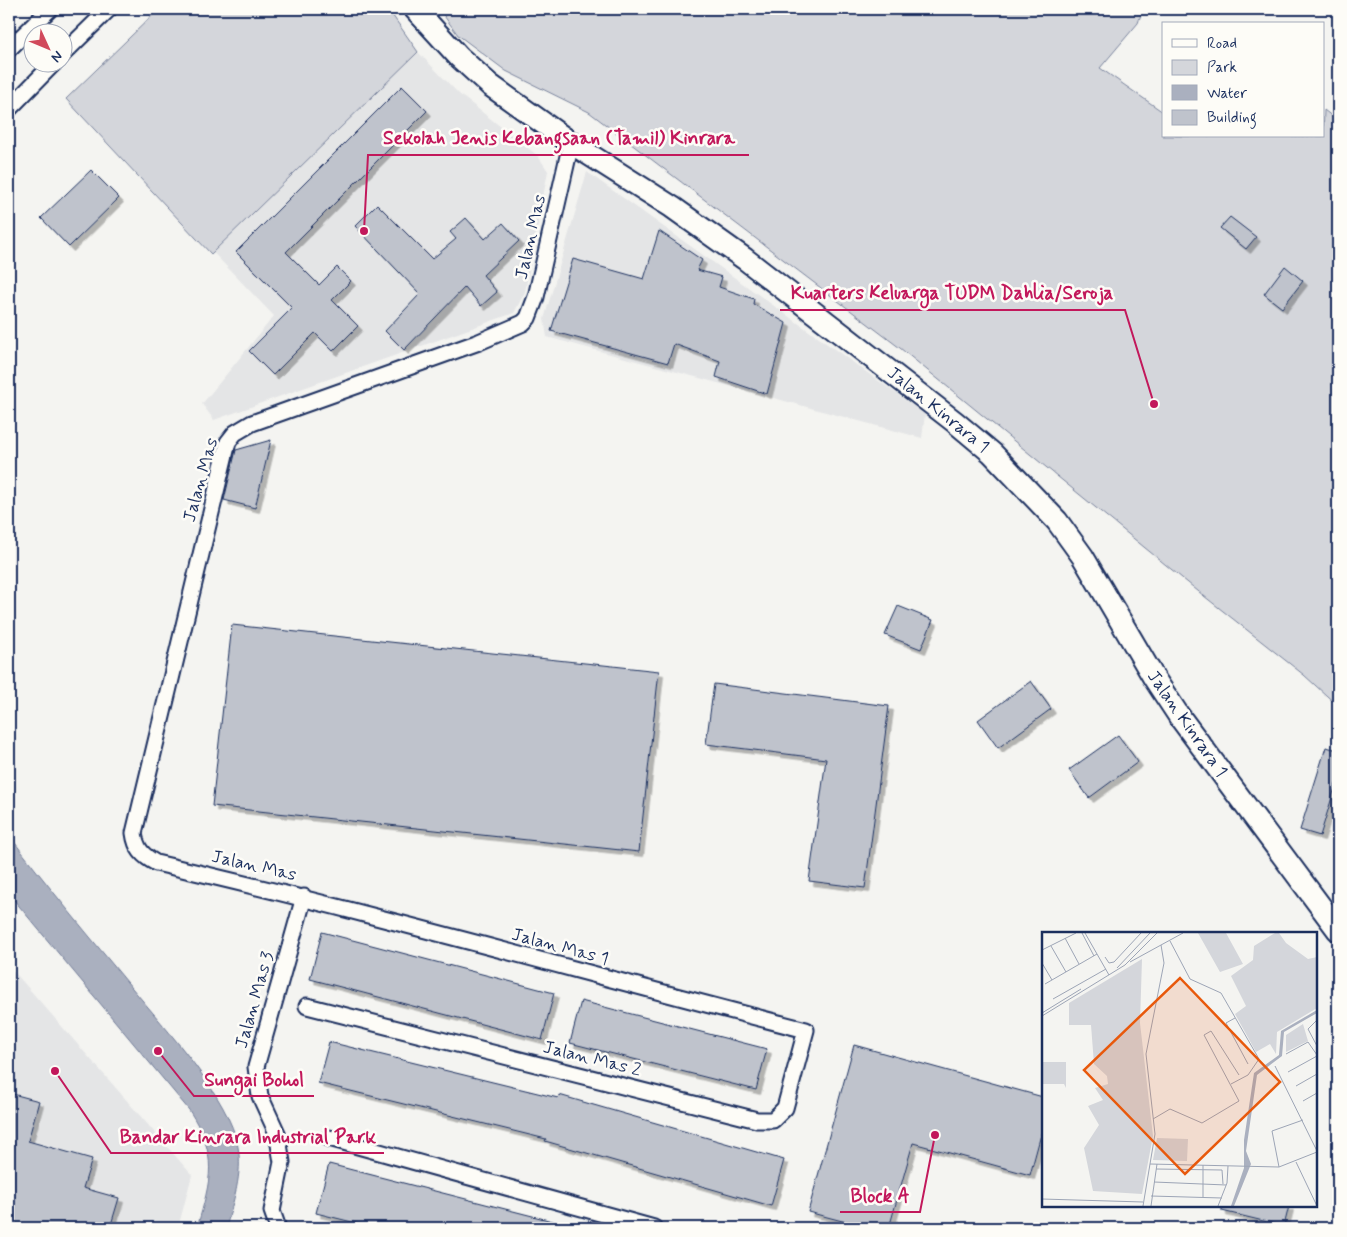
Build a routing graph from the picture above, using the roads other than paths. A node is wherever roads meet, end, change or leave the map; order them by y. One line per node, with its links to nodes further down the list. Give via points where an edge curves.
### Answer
1 (50, 9): 5 (street)
2 (109, 9): 4 (street)
3 (415, 9): 8 (street, Jalan Kinrara 1, via 458,57 490,85)
4 (72, 45)
5 (9, 50)
6 (45, 72): 7 (street)
7 (9, 109)
8 (571, 143): 9 (street, Jalan Mas, via 536,297 524,323 252,423 235,433 228,442 134,833 135,842 139,850 156,863); 10 (street, Jalan Kinrara 1, via 672,207 778,284 992,453 1058,521 1179,716)
9 (304, 897): 12 (street, Jalan Mas 1); 14 (street, Jalan Mas 3, via 256,1066 260,1096 277,1133 282,1162 272,1211)
10 (1338, 930)
11 (307, 1006): 12 (street, Jalan Mas 2, via 766,1121 773,1120 785,1108)
12 (806, 1030)
13 (330, 1138): 15 (street)
14 (278, 1228)
15 (654, 1228)

